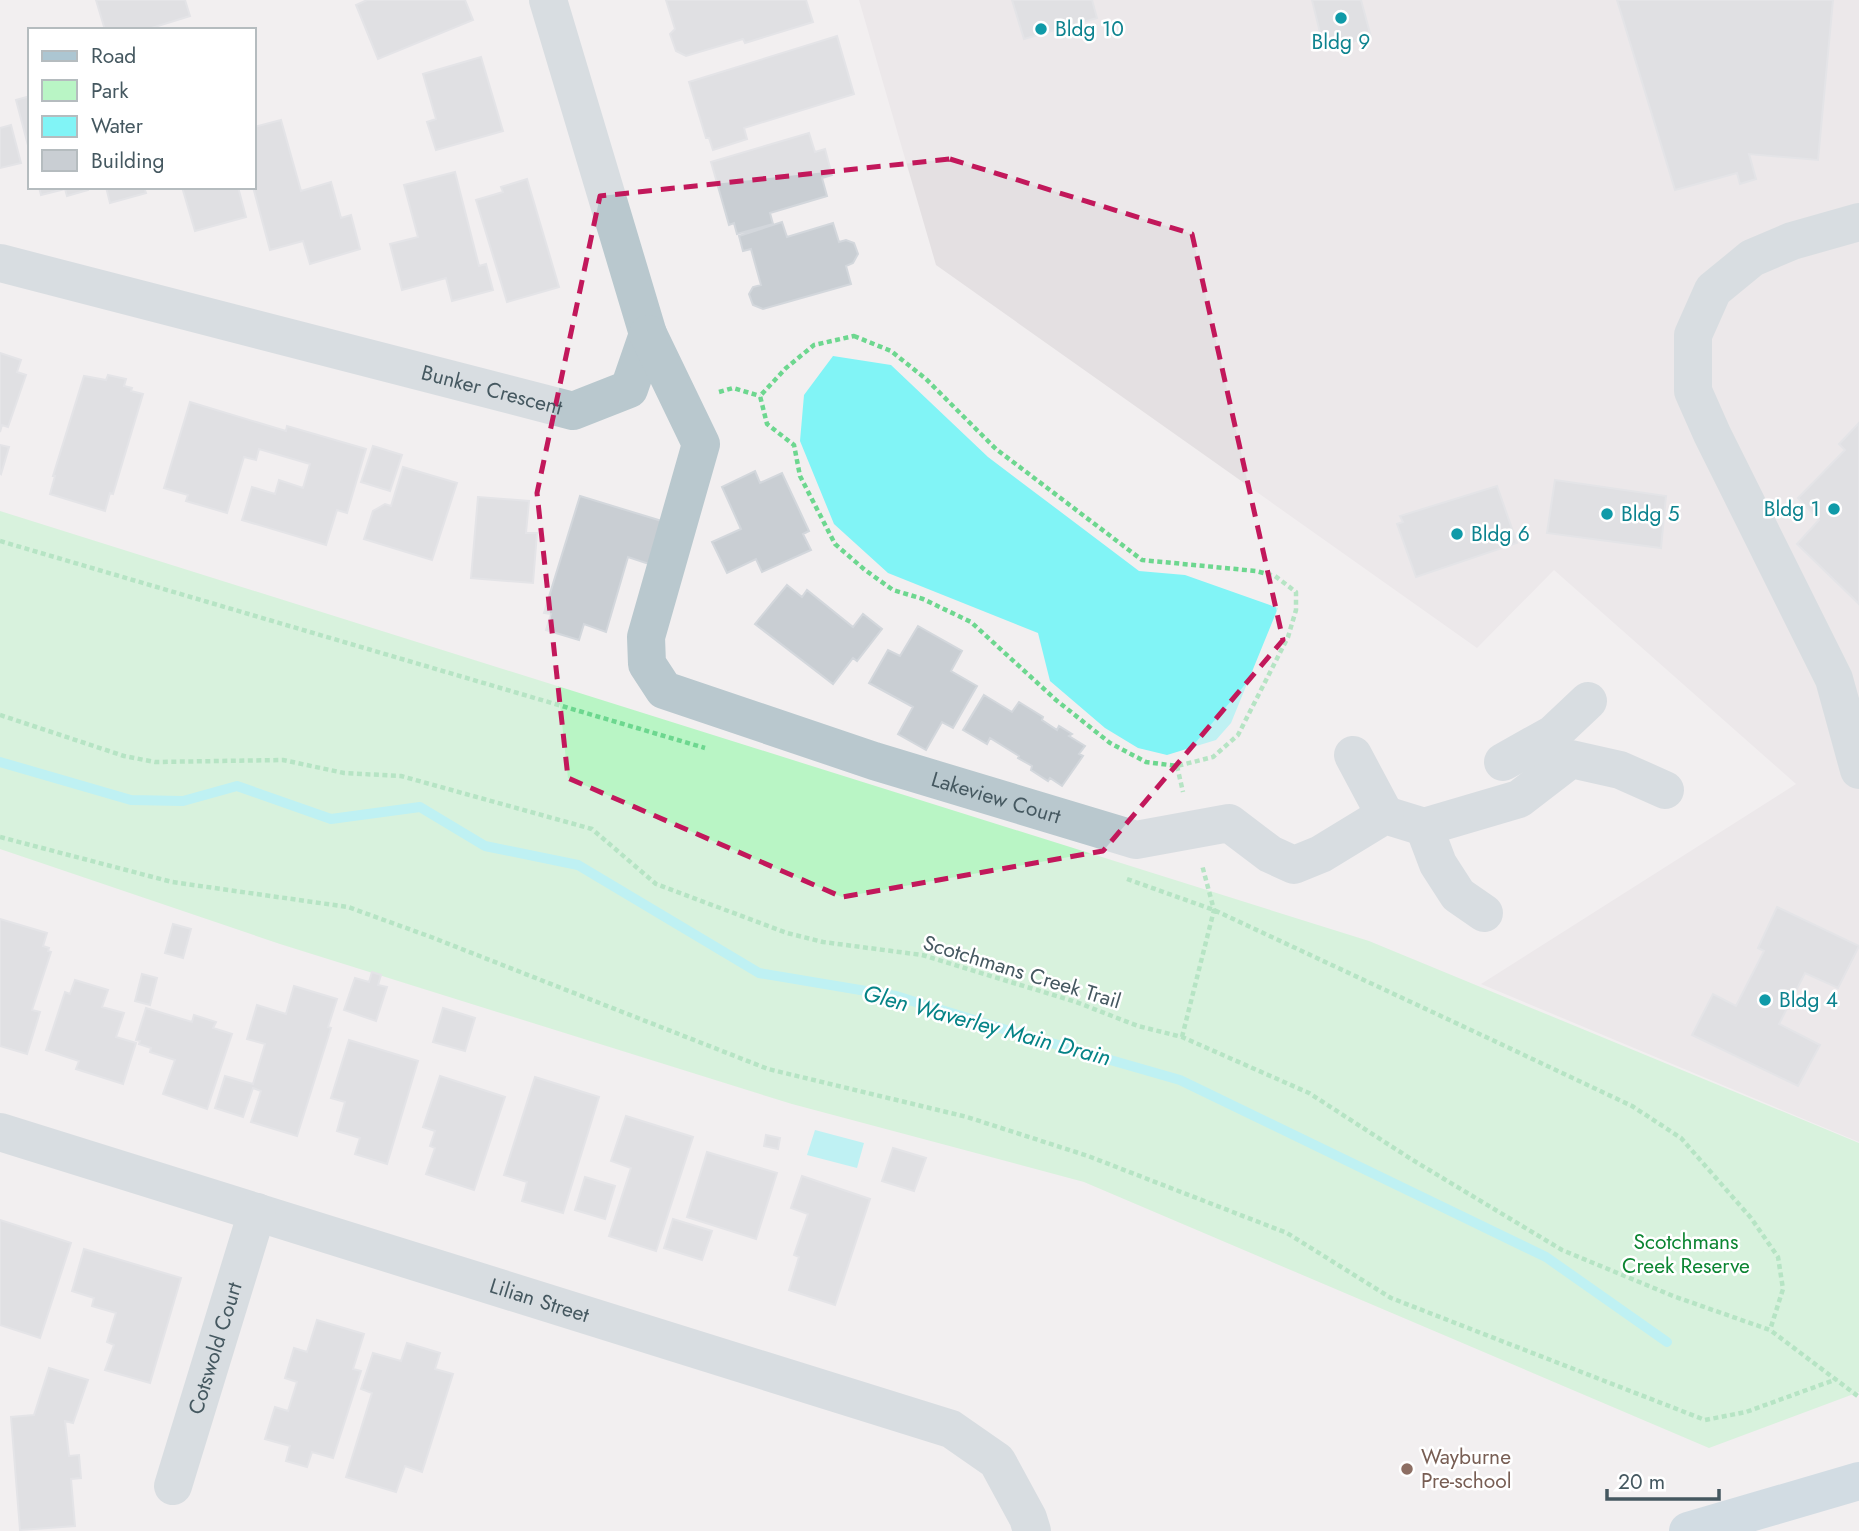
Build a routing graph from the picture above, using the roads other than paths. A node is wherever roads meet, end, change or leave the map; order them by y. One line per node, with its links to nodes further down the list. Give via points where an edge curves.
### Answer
1 (548, 0): 4 (street)
2 (1859, 222): 9 (street, via 1752,258 1713,290 1693,335 1693,391 1834,679)
3 (0, 263): 4 (street, Bunker Crescent, via 573,411 629,389)
4 (648, 334): 11 (street, Lakeview Court, via 701,444 646,637 647,664 663,690 874,761 1136,840 1229,823 1270,855 1294,865)
5 (1588, 701): 6 (street)
6 (1562, 746): 8 (street); 10 (street); 12 (street, via 1520,799)
7 (1353, 755): 11 (street)
8 (1503, 762)
9 (1859, 770)
10 (1665, 790)
11 (1385, 815): 12 (street)
12 (1424, 827): 13 (street, via 1438,864 1458,895)
13 (1484, 913)
14 (0, 1132): 15 (street, Lilian Street)
15 (257, 1212): 17 (street, Cotswold Court); 18 (street, Lilian Street, via 951,1429 997,1461)
16 (1859, 1481): 19 (main road)
17 (173, 1486)
18 (1032, 1531)
19 (1688, 1531)

